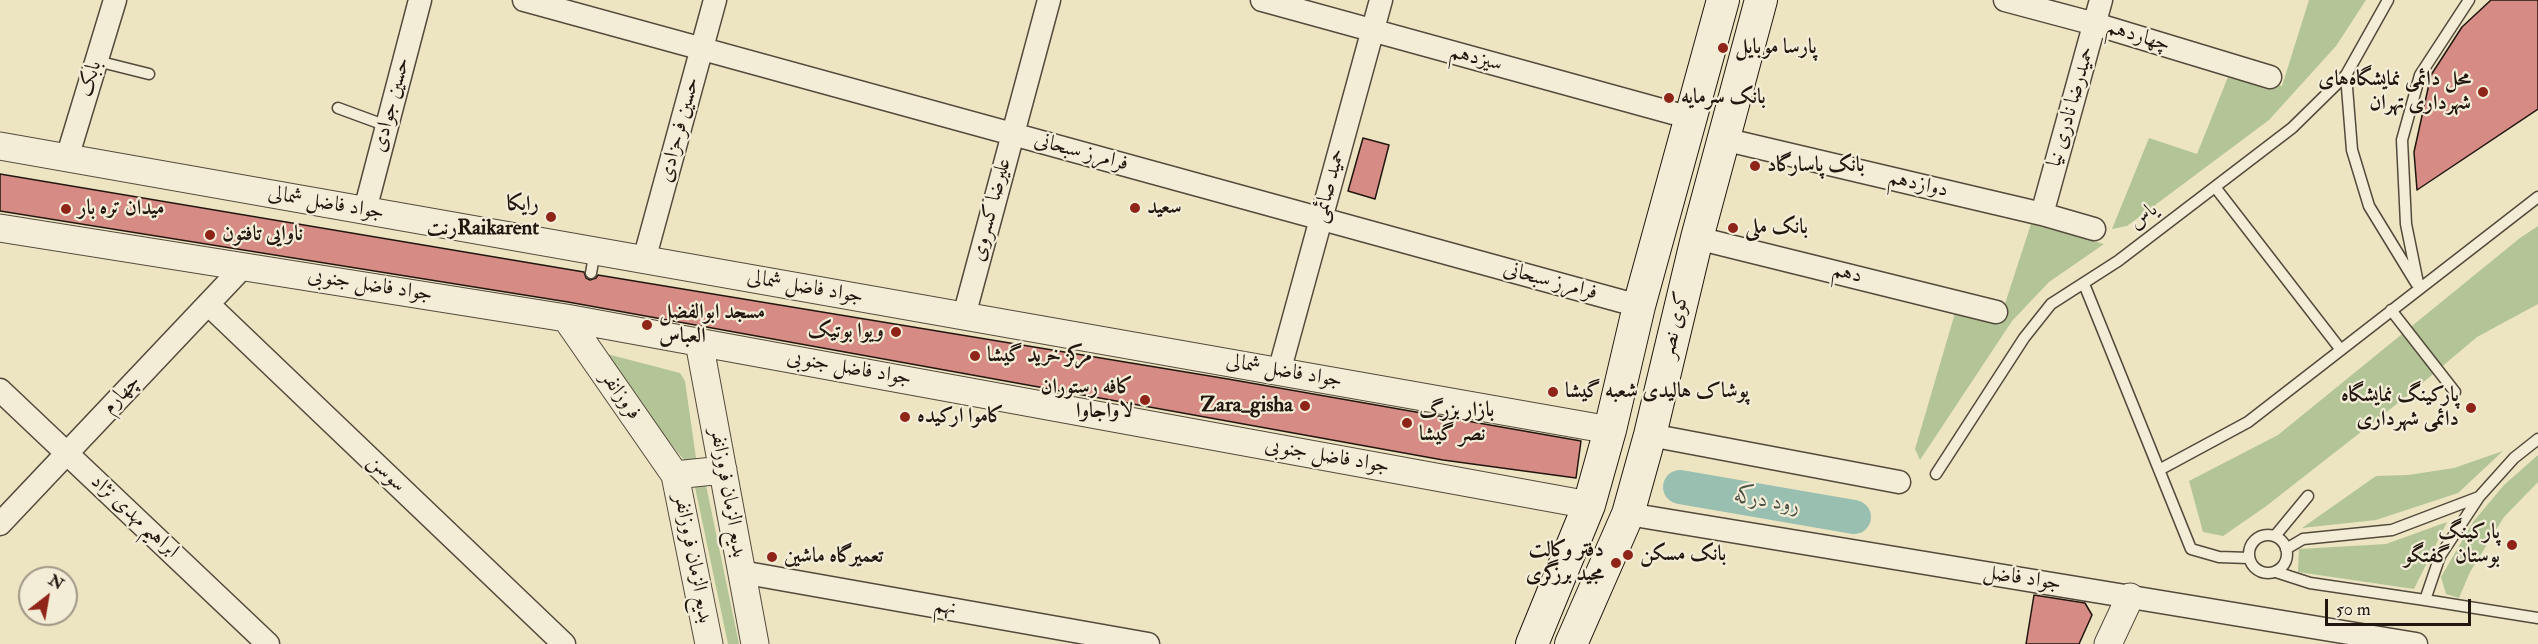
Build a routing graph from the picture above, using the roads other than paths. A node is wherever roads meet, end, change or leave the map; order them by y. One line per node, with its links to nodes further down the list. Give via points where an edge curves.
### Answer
1 (116, 0): 17 (street, بابک)
2 (420, 0): 23 (street, حسین جوادی)
3 (524, 0): 16 (street, فرامرز سبحانی)
4 (715, 0): 16 (street, حسین فرحزادی)
5 (1049, 0): 24 (street, علیرضا کسروی)
6 (1262, 0): 15 (street, سیزدهم)
7 (1380, 0): 15 (street, حمید صائمی)
8 (1723, 0): 22 (main road, کوی نصر)
9 (1761, 0): 25 (main road, کوی نصر)
10 (2005, 0): 14 (street, چهاردهم)
11 (2102, 0): 14 (street, حمیدرضا نادری نیا)
12 (2388, 0): 19 (lane, یاس)
13 (2469, 0): 39 (lane, via 2420,75 2402,140 2406,224)
14 (2095, 24): 20 (street, چهاردهم); 31 (street, حمیدرضا نادری نیا)
15 (1372, 30): 22 (street, سیزدهم); 32 (street, حمید صائمی)
16 (702, 49): 24 (street, فرامرز سبحانی); 36 (street, حسین فرحزادی)
17 (97, 61): 18 (lane); 27 (street, بابک)
18 (149, 74)
19 (2346, 75): 28 (lane, یاس, via 2292,128); 39 (lane, via 2352,150 2369,206)
20 (2270, 77)
21 (338, 108): 23 (lane)
22 (1691, 118): 41 (main road, کوی نصر)
23 (387, 126): 30 (street, حسین جوادی)
24 (1013, 134): 32 (street, فرامرز سبحانی); 45 (street, علیرضا کسروی)
25 (1724, 139): 31 (street, دوازدهم); 35 (main road, کوی نصر)
26 (0, 146): 27 (street, جواد فاضل شمالی)
27 (67, 158): 30 (street, جواد فاضل شمالی)
28 (2215, 187): 38 (lane, یاس); 47 (lane)
29 (2538, 197): 39 (lane)
30 (365, 210): 36 (street, جواد فاضل شمالی, via 593,262)
31 (2042, 214): 34 (street, دوازدهم)
32 (1321, 219): 41 (street, فرامرز سبحانی); 48 (street, حمید صائمی)
33 (0, 228): 37 (street, جواد فاضل جنوبی)
34 (2094, 229)
35 (1697, 238): 43 (street, دهم); 52 (main road, کوی نصر)
36 (644, 260): 45 (street, جواد فاضل شمالی)
37 (244, 266): 40 (street, چهارم); 44 (street, جواد فاضل جنوبی)
38 (2084, 284): 56 (lane); 57 (lane, یاس, via 2051,304 2024,338)
39 (2419, 288): 42 (lane)
40 (208, 304): 54 (street, چهارم); 74 (street, سوسن)
41 (1639, 306): 51 (main road, کوی نصر)
42 (2391, 310): 47 (lane); 50 (lane)
43 (1996, 312)
44 (575, 313): 46 (street, جواد فاضل جنوبی); 58 (street, فروزانفر)
45 (964, 316): 48 (street, جواد فاضل شمالی)
46 (699, 342): 55 (street, بدیع‌ الزمان فروزانفر); 62 (street, جواد فاضل جنوبی)
47 (2341, 350): 56 (lane, via 2248,422)
48 (1279, 372): 51 (street, جواد فاضل شمالی)
49 (0, 390): 54 (street, ابراهیم مهدی نژاد)
50 (2455, 392)
51 (1610, 430): 62 (main road, کوی نصر)
52 (1650, 435): 59 (street); 63 (main road, کوی نصر)
53 (2538, 439): 61 (lane, via 2514,458)
54 (67, 453): 64 (street, چهارم); 73 (street, ابراهیم مهدی نژاد)
55 (723, 470): 58 (street); 68 (street, بدیع‌ الزمان فروزانفر)
56 (2159, 470): 67 (lane, via 2191,549 2218,557)
57 (1935, 474)
58 (675, 475): 75 (street, بدیع الزمان فروزانفر)
59 (1899, 482)
60 (2308, 496): 65 (lane)
61 (2479, 497): 66 (lane, via 2392,530 2303,540); 71 (lane, via 2440,556)
62 (1588, 505): 78 (main road, کوی نصر)
63 (1628, 514): 70 (street, جواد فاضل); 79 (main road, کوی نصر)
64 (0, 524)
65 (2275, 536): 66 (lane); 67 (lane, via 2256,539)
66 (2286, 549): 69 (lane, via 2285,562)
67 (2249, 558): 69 (lane, via 2259,572)
68 (741, 572): 76 (street, بدیع‌ الزمان فروزانفر); 77 (street, نهم)
69 (2276, 572): 71 (lane, via 2310,583)
70 (2130, 597): 80 (street); 81 (street, جواد فاضل)
71 (2425, 600): 72 (lane)
72 (2538, 618)
73 (268, 644)
74 (564, 644)
75 (709, 644)
76 (755, 644)
77 (1148, 644)
78 (1532, 644)
79 (1571, 644)
80 (2108, 644)
81 (2416, 644)

